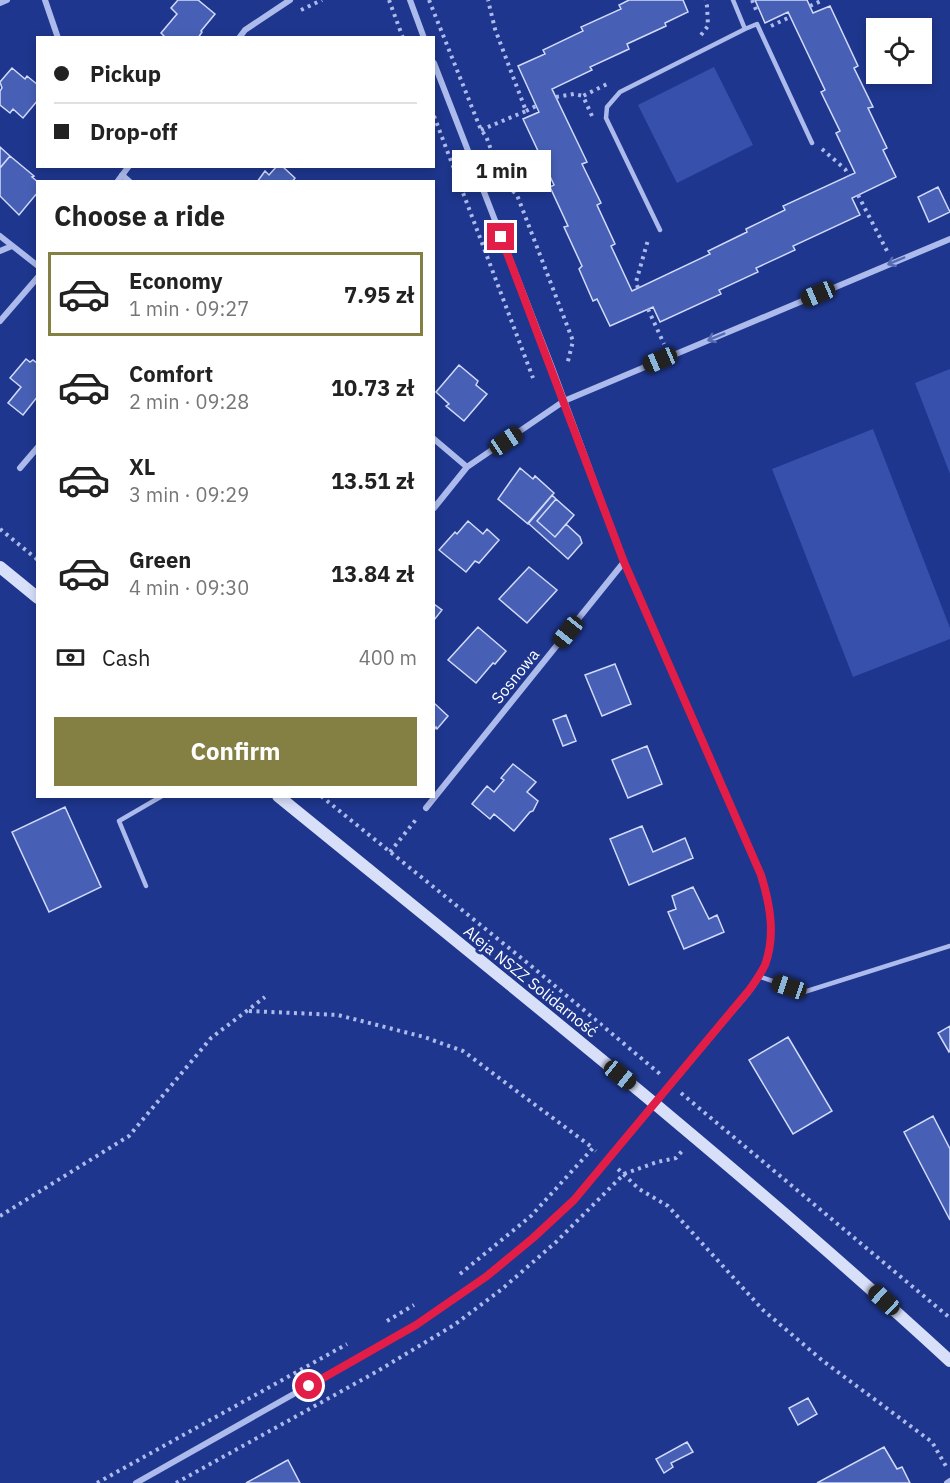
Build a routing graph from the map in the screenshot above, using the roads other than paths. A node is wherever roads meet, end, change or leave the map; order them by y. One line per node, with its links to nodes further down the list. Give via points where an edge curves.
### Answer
1 (7, 0): 6 (street)
2 (45, 0): 8 (street)
3 (290, 0): 9 (street)
4 (410, 0): 10 (street)
5 (733, 0): 7 (lane)
6 (0, 3)
7 (745, 29): 12 (lane, via 757,24); 17 (lane, via 620,92 607,107 606,118)
8 (57, 36)
9 (240, 36)
10 (423, 36)
11 (435, 66): 25 (street)
12 (812, 144)
13 (127, 168): 14 (street)
14 (122, 175): 15 (street); 16 (street)
15 (118, 180)
16 (128, 180)
17 (660, 230)
18 (0, 236): 20 (street)
19 (950, 239): 25 (street, one-way to 25)
20 (12, 246): 21 (street); 22 (street)
21 (0, 251)
22 (36, 264)
23 (36, 279): 24 (street)
24 (0, 321)
25 (564, 401): 28 (street); 31 (street)
26 (435, 440): 28 (street)
27 (36, 449): 29 (street)
28 (467, 467): 30 (street)
29 (20, 468)
30 (435, 507)
31 (624, 562): 34 (street, Sosnowa); 41 (street, via 761,875 771,920 768,951)
32 (0, 567): 33 (street)
33 (36, 596)
34 (435, 797)
35 (158, 798): 39 (lane, via 119,820)
36 (280, 798): 42 (street, Aleja NSZZ Solidarność)
37 (434, 798): 38 (street, Sosnowa)
38 (426, 808)
39 (146, 886)
40 (950, 946): 41 (lane, via 804,992)
41 (758, 976): 42 (street)
42 (654, 1104): 43 (street, Aleja NSZZ Solidarność, via 851,1270); 44 (street, via 574,1200 487,1276 416,1325)
43 (950, 1361)
44 (135, 1483)

